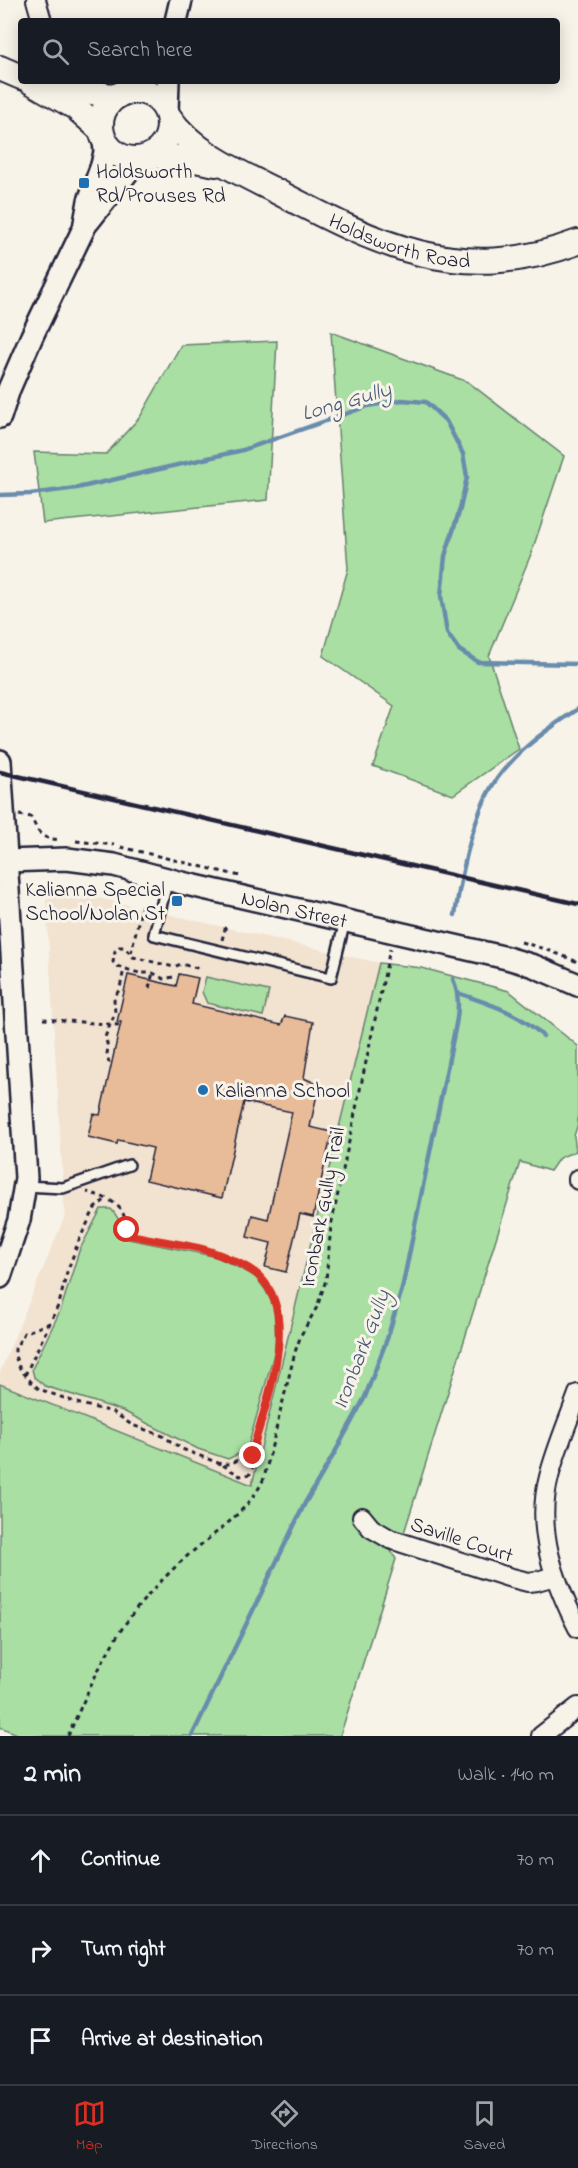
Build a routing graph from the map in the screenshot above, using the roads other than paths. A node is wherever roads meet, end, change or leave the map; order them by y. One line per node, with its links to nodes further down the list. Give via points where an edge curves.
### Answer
1 (36, 0): 3 (street)
2 (181, 0): 4 (street)
3 (41, 18)
4 (177, 18)
5 (0, 66): 6 (main road)
6 (18, 73)
7 (41, 84): 12 (main road, via 75,107)
8 (56, 84): 10 (main road, via 82,90)
9 (168, 84): 11 (street)
10 (132, 89): 11 (main road, via 155,96); 12 (main road, via 109,103 104,111)
11 (168, 115): 13 (main road, via 170,129 166,140 159,150); 14 (main road, Holdsworth Road, via 187,139)
12 (103, 135): 13 (main road, via 118,155); 15 (street, via 102,165)
13 (144, 158): 14 (main road, Holdsworth Road, via 184,158); 15 (street)
14 (230, 168): 16 (main road, Holdsworth Road, via 357,232 428,256 500,260)
15 (84, 228): 17 (street, via 32,336)
16 (578, 242)
17 (0, 417)
18 (0, 761): 19 (street)
19 (2, 827): 20 (street)
20 (6, 861): 21 (street, Nolan Street, via 83,860); 25 (street)
21 (168, 879): 22 (street, Nolan Street); 22 (lane, via 154,935 331,978)
22 (345, 920): 23 (street, Nolan Street, via 507,958)
23 (578, 985)
24 (129, 1165): 25 (lane, via 68,1187)
25 (25, 1186): 26 (street, via 14,1238)
26 (0, 1277)
27 (578, 1394): 29 (street, via 546,1490 545,1530)
28 (362, 1517): 29 (street, Saville Court, via 371,1528 390,1539 508,1577 528,1582)
29 (555, 1576): 30 (street)
30 (578, 1628)
31 (578, 1707): 32 (street)
32 (540, 1736)

